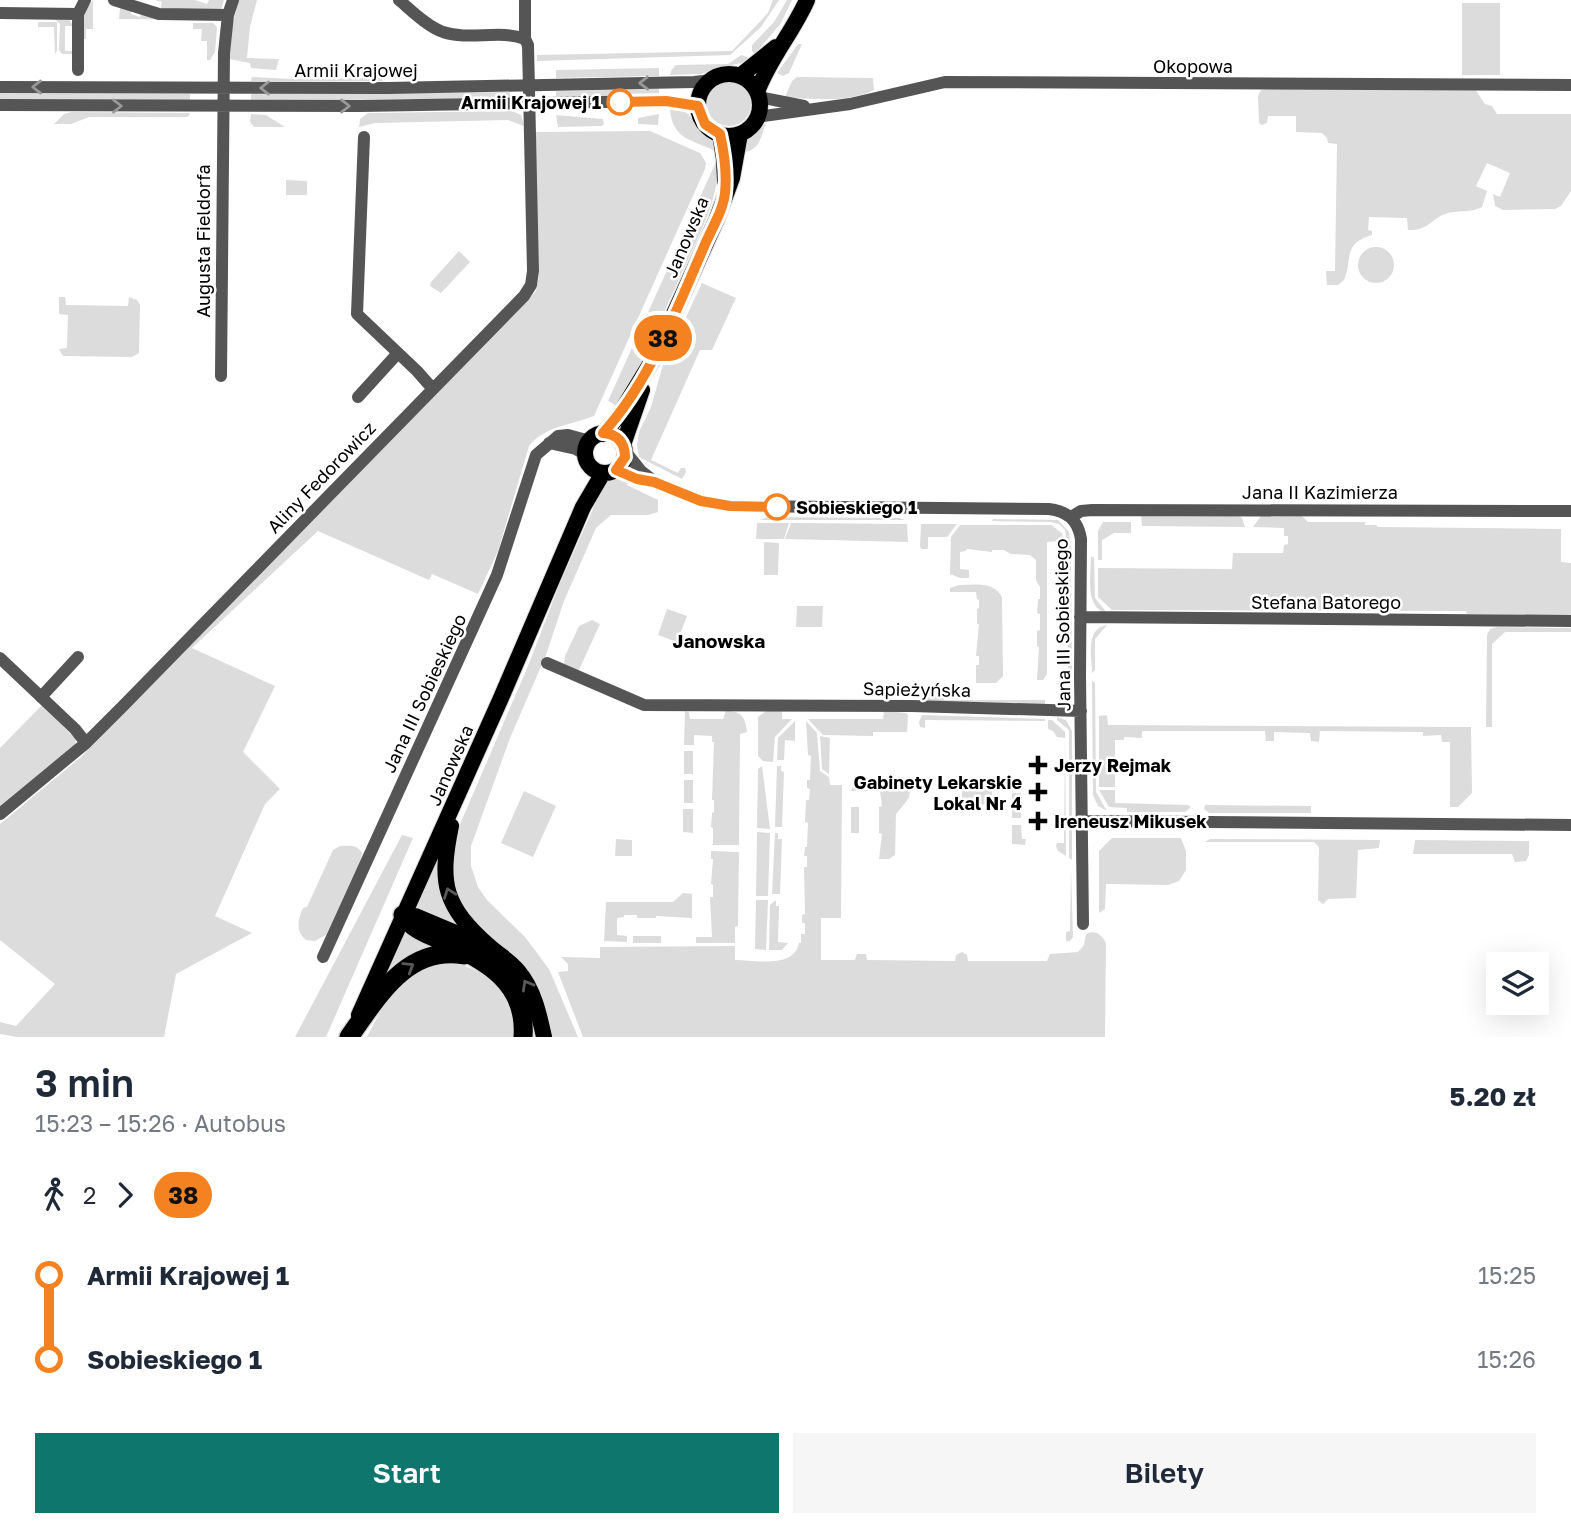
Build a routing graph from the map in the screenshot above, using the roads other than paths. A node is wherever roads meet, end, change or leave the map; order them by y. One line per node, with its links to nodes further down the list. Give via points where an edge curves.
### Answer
1 (85, 0): 8 (street)
2 (114, 0): 9 (street, via 159,14)
3 (233, 0): 9 (street)
4 (399, 0): 10 (street, via 447,33)
5 (525, 0): 10 (street)
6 (807, 0): 11 (main road)
7 (1, 9): 8 (street)
8 (78, 14): 12 (street)
9 (228, 15): 18 (street)
10 (525, 39): 15 (street, Aliny Fedorowicz)
11 (783, 41): 13 (main road); 19 (main road, via 761,79)
12 (78, 70)
13 (740, 76): 14 (main road); 19 (main road)
14 (712, 79): 15 (street, Armii Krajowej, one-way to 15); 22 (main road)
15 (529, 85): 18 (street, Armii Krajowej, one-way to 18); 20 (street, Aliny Fedorowicz)
16 (1571, 85): 24 (street, Okopowa, via 945,82)
17 (0, 87): 18 (street, Armii Krajowej, one-way to 17)
18 (224, 89): 23 (street, Augusta Fieldorfa)
19 (758, 95): 24 (street, Okopowa); 25 (main road)
20 (529, 104): 22 (street, Armii Krajowej, via 666,101); 23 (street, Armii Krajowej, one-way to 20); 33 (street, Aliny Fedorowicz, via 531,285)
21 (0, 105): 23 (street, Armii Krajowej, one-way to 23)
22 (698, 106): 26 (main road, via 705,124)
23 (224, 107): 32 (street, Augusta Fieldorfa)
24 (818, 108): 25 (street, Okopowa)
25 (757, 117): 27 (main road)
26 (720, 134): 27 (main road); 29 (main road, Janowska)
27 (740, 134): 29 (main road, Janowska)
28 (364, 137): 30 (street, via 358,314)
29 (725, 194): 31 (main road, Janowska)
30 (398, 354): 33 (street); 34 (street)
31 (648, 371): 35 (main road, Janowska); 36 (main road, Janowska)
32 (221, 376)
33 (432, 388): 47 (street, Aliny Fedorowicz)
34 (359, 397)
35 (624, 448): 36 (main road, Janowska, via 623,462); 36 (main road, via 615,436); 37 (street, Jana III Sobieskiego)
36 (599, 457): 37 (street, Jana III Sobieskiego, via 637,479); 48 (main road, Janowska, via 583,507); 55 (street, Jana III Sobieskiego, via 565,435 536,454 497,575)
37 (654, 482): 39 (street, Jana III Sobieskiego, via 701,501 730,506 1049,509)
38 (1571, 510): 39 (street, Jana II Kazimierza, via 1112,509 1081,511)
39 (1071, 517): 40 (street, Jana III Sobieskiego, via 1081,539)
40 (1080, 617): 41 (street, Stefana Batorego); 46 (street, Jana III Sobieskiego)
41 (1571, 621)
42 (78, 657): 45 (street)
43 (0, 658): 45 (street)
44 (547, 663): 46 (street, Sapieżyńska, via 639,704)
45 (41, 696): 47 (street)
46 (1081, 711): 50 (street, Jana III Sobieskiego)
47 (86, 743): 49 (street, Aliny Fedorowicz)
48 (457, 796): 52 (main road, Janowska); 54 (main road, one-way to 48, via 457,911 446,889 445,852)
49 (0, 814)
50 (1083, 821): 51 (street); 53 (street, Jana III Sobieskiego)
51 (1571, 825)
52 (403, 915): 54 (main road); 56 (highway, via 410,926); 57 (main road, Janowska)
53 (1083, 924)
54 (490, 947): 59 (main road, one-way to 54, via 528,987 511,963)
55 (323, 957)
56 (472, 957): 57 (highway, one-way to 56, via 386,985 405,968 435,955); 58 (highway, via 490,965 513,989 521,1008)
57 (349, 1037)
58 (523, 1037)
59 (544, 1037)

